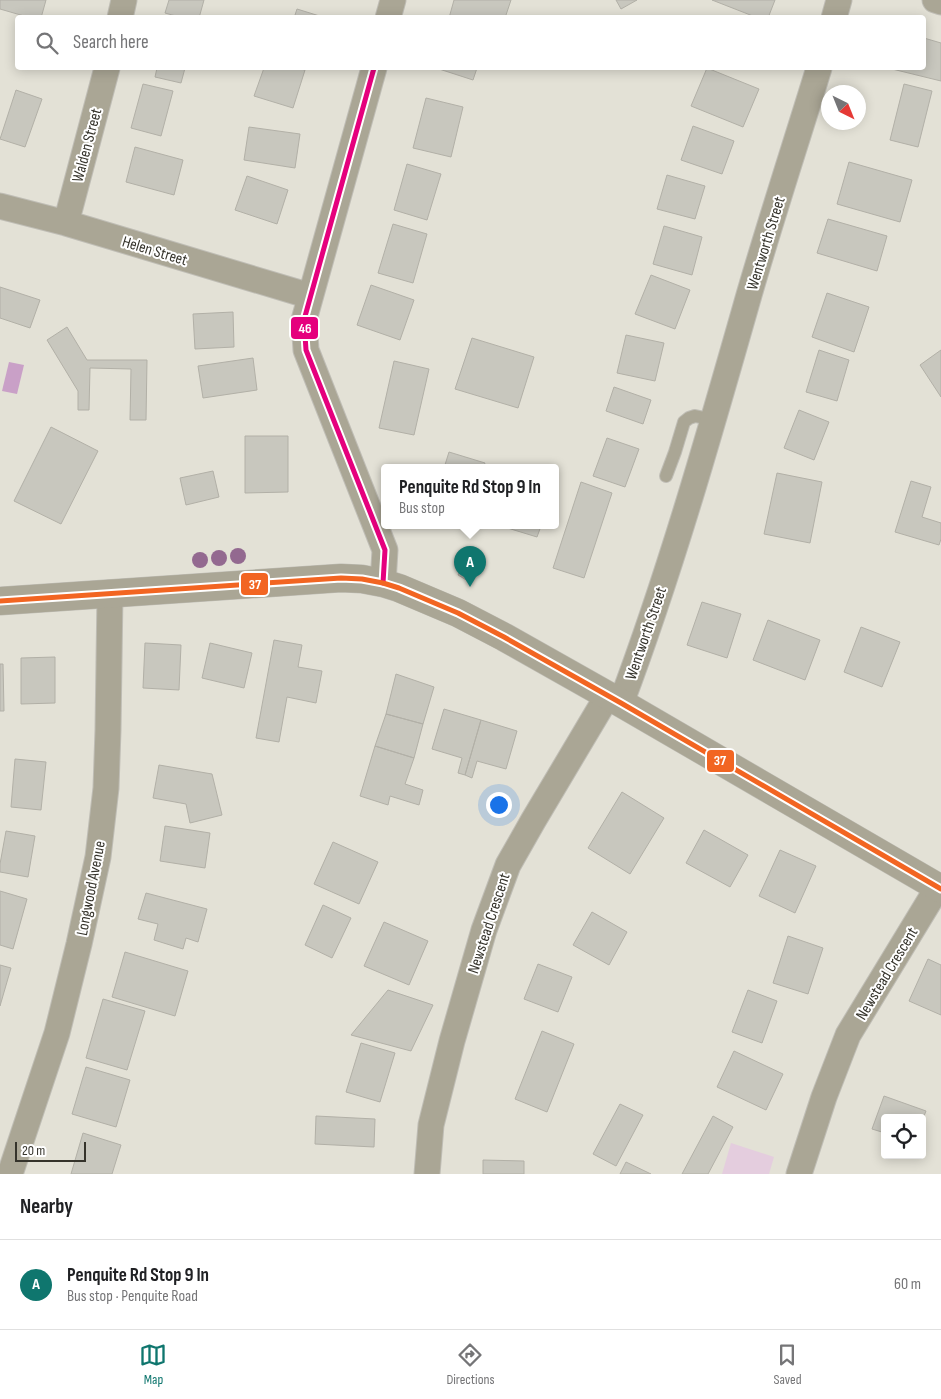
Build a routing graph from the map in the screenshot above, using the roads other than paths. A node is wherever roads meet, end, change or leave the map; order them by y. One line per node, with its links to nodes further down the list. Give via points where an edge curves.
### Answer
1 (124, 0): 6 (street)
2 (393, 0): 7 (street)
3 (839, 0): 8 (street)
4 (936, 0): 5 (street)
5 (941, 2)
6 (121, 15)
7 (389, 15)
8 (835, 15)
9 (105, 70): 13 (street, Walden Street)
10 (373, 70): 14 (street)
11 (818, 70): 15 (street, Wentworth Street)
12 (0, 206): 13 (street, Helen Street)
13 (66, 223): 14 (street, Helen Street)
14 (310, 296): 17 (street, via 304,320 306,350 385,550)
15 (714, 420): 16 (lane, via 695,416 684,422); 20 (street, Wentworth Street, via 643,644)
16 (666, 476)
17 (383, 583): 18 (street, via 341,578); 20 (street, via 466,617)
18 (110, 593): 19 (street); 22 (street, Longwood Avenue, via 106,788 98,857 57,1033)
19 (0, 601)
20 (615, 699): 21 (street); 23 (street, Newstead Crescent, via 533,820 508,865 484,930 452,1041 431,1124)
21 (939, 888): 24 (street, Newstead Crescent, via 848,1035)
22 (10, 1174)
23 (427, 1174)
24 (799, 1174)

